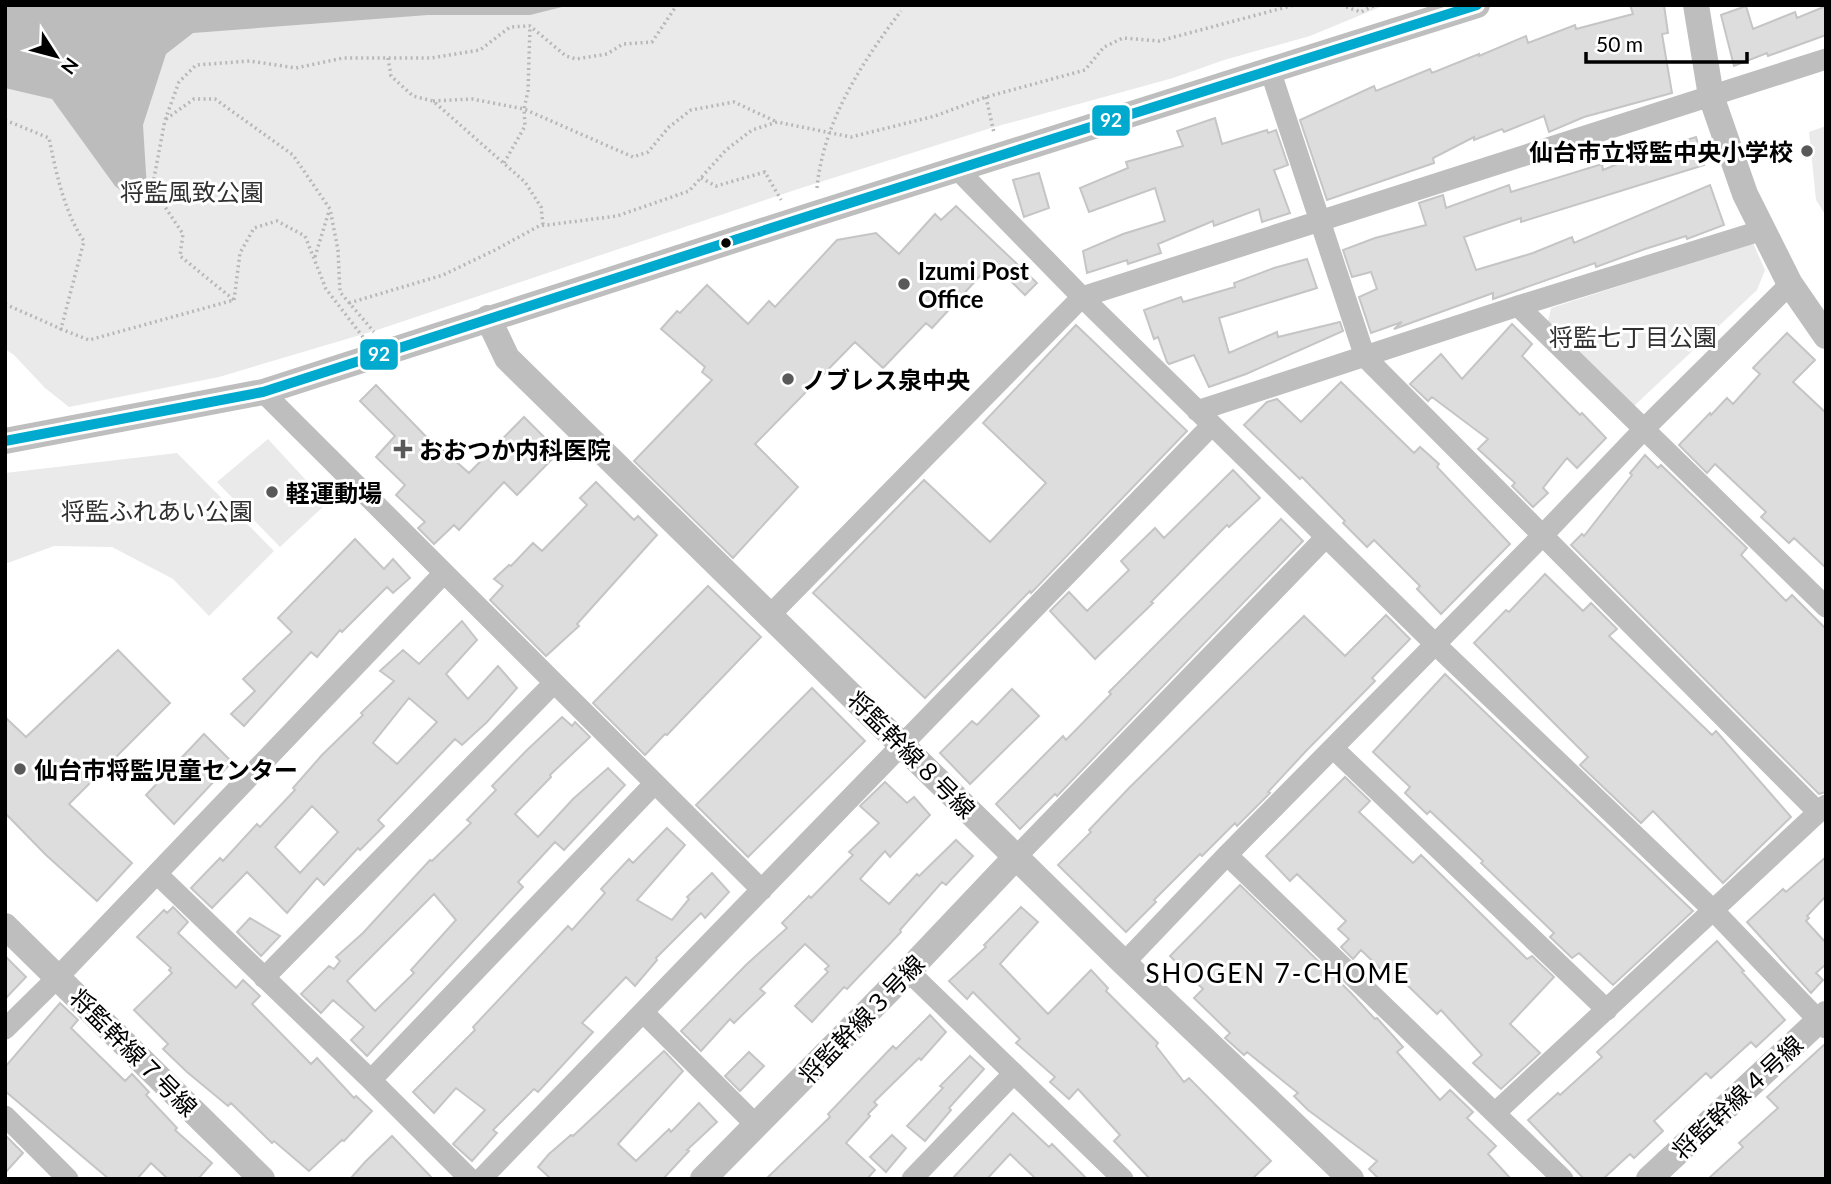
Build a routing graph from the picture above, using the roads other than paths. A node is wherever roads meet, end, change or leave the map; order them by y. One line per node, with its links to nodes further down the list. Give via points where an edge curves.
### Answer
1 (1477, 5): 4 (street)
2 (1696, 5): 5 (street)
3 (1826, 59): 5 (street)
4 (1270, 70): 6 (street); 7 (street)
5 (1711, 96): 7 (street); 8 (street, via 1745,194)
6 (957, 169): 10 (street); 12 (street)
7 (1320, 221): 10 (street); 14 (street)
8 (1763, 230): 9 (street); 11 (street)
9 (1790, 284): 13 (street); 17 (street)
10 (1082, 297): 16 (street); 23 (street)
11 (1518, 306): 14 (street); 17 (street)
12 (488, 318): 15 (street); 23 (street, 将監幹線８号線, via 507,358)
13 (1826, 336)
14 (1365, 357): 16 (street); 19 (street)
15 (263, 392): 18 (street); 21 (street)
16 (1205, 418): 20 (street); 26 (street)
17 (1645, 428): 19 (street); 22 (street)
18 (5, 441)
19 (1542, 536): 24 (street); 29 (street)
20 (1326, 537): 24 (street); 31 (street)
21 (444, 573): 25 (street); 32 (street)
22 (1826, 607)
23 (770, 615): 26 (street, 将監幹線８号線)
24 (1435, 644): 27 (street); 34 (street)
25 (554, 683): 28 (street); 39 (street)
26 (903, 744): 31 (street, 将監幹線８号線); 33 (street)
27 (1333, 748): 30 (street); 40 (street)
28 (655, 783): 33 (street); 45 (street)
29 (1822, 808): 34 (street)
30 (1227, 855): 36 (street); 46 (street)
31 (1016, 856): 36 (street, 将監幹線８号線); 37 (street, 将監幹線３号線)
32 (157, 874): 38 (street); 39 (street)
33 (762, 890): 41 (street)
34 (1712, 909): 40 (street); 42 (street)
35 (5, 926): 38 (street, 将監幹線７号線)
36 (1125, 963): 56 (street, 将監幹線８号線)
37 (908, 971): 44 (street); 48 (street, 将監幹線３号線)
38 (58, 977): 43 (street); 51 (street, 将監幹線７号線)
39 (264, 978): 45 (street)
40 (1607, 1010): 46 (street)
41 (643, 1012): 48 (street); 53 (street)
42 (1823, 1021): 58 (street, 将監幹線４号線)
43 (5, 1029)
44 (1014, 1073): 49 (street); 55 (street)
45 (370, 1080): 52 (street)
46 (1496, 1112): 57 (street)
47 (5, 1116): 50 (street)
48 (756, 1125): 54 (street, 将監幹線３号線)
49 (915, 1178)
50 (68, 1179)
51 (262, 1179)
52 (470, 1179)
53 (481, 1179)
54 (703, 1179)
55 (1123, 1179)
56 (1351, 1179)
57 (1563, 1179)
58 (1649, 1179)

